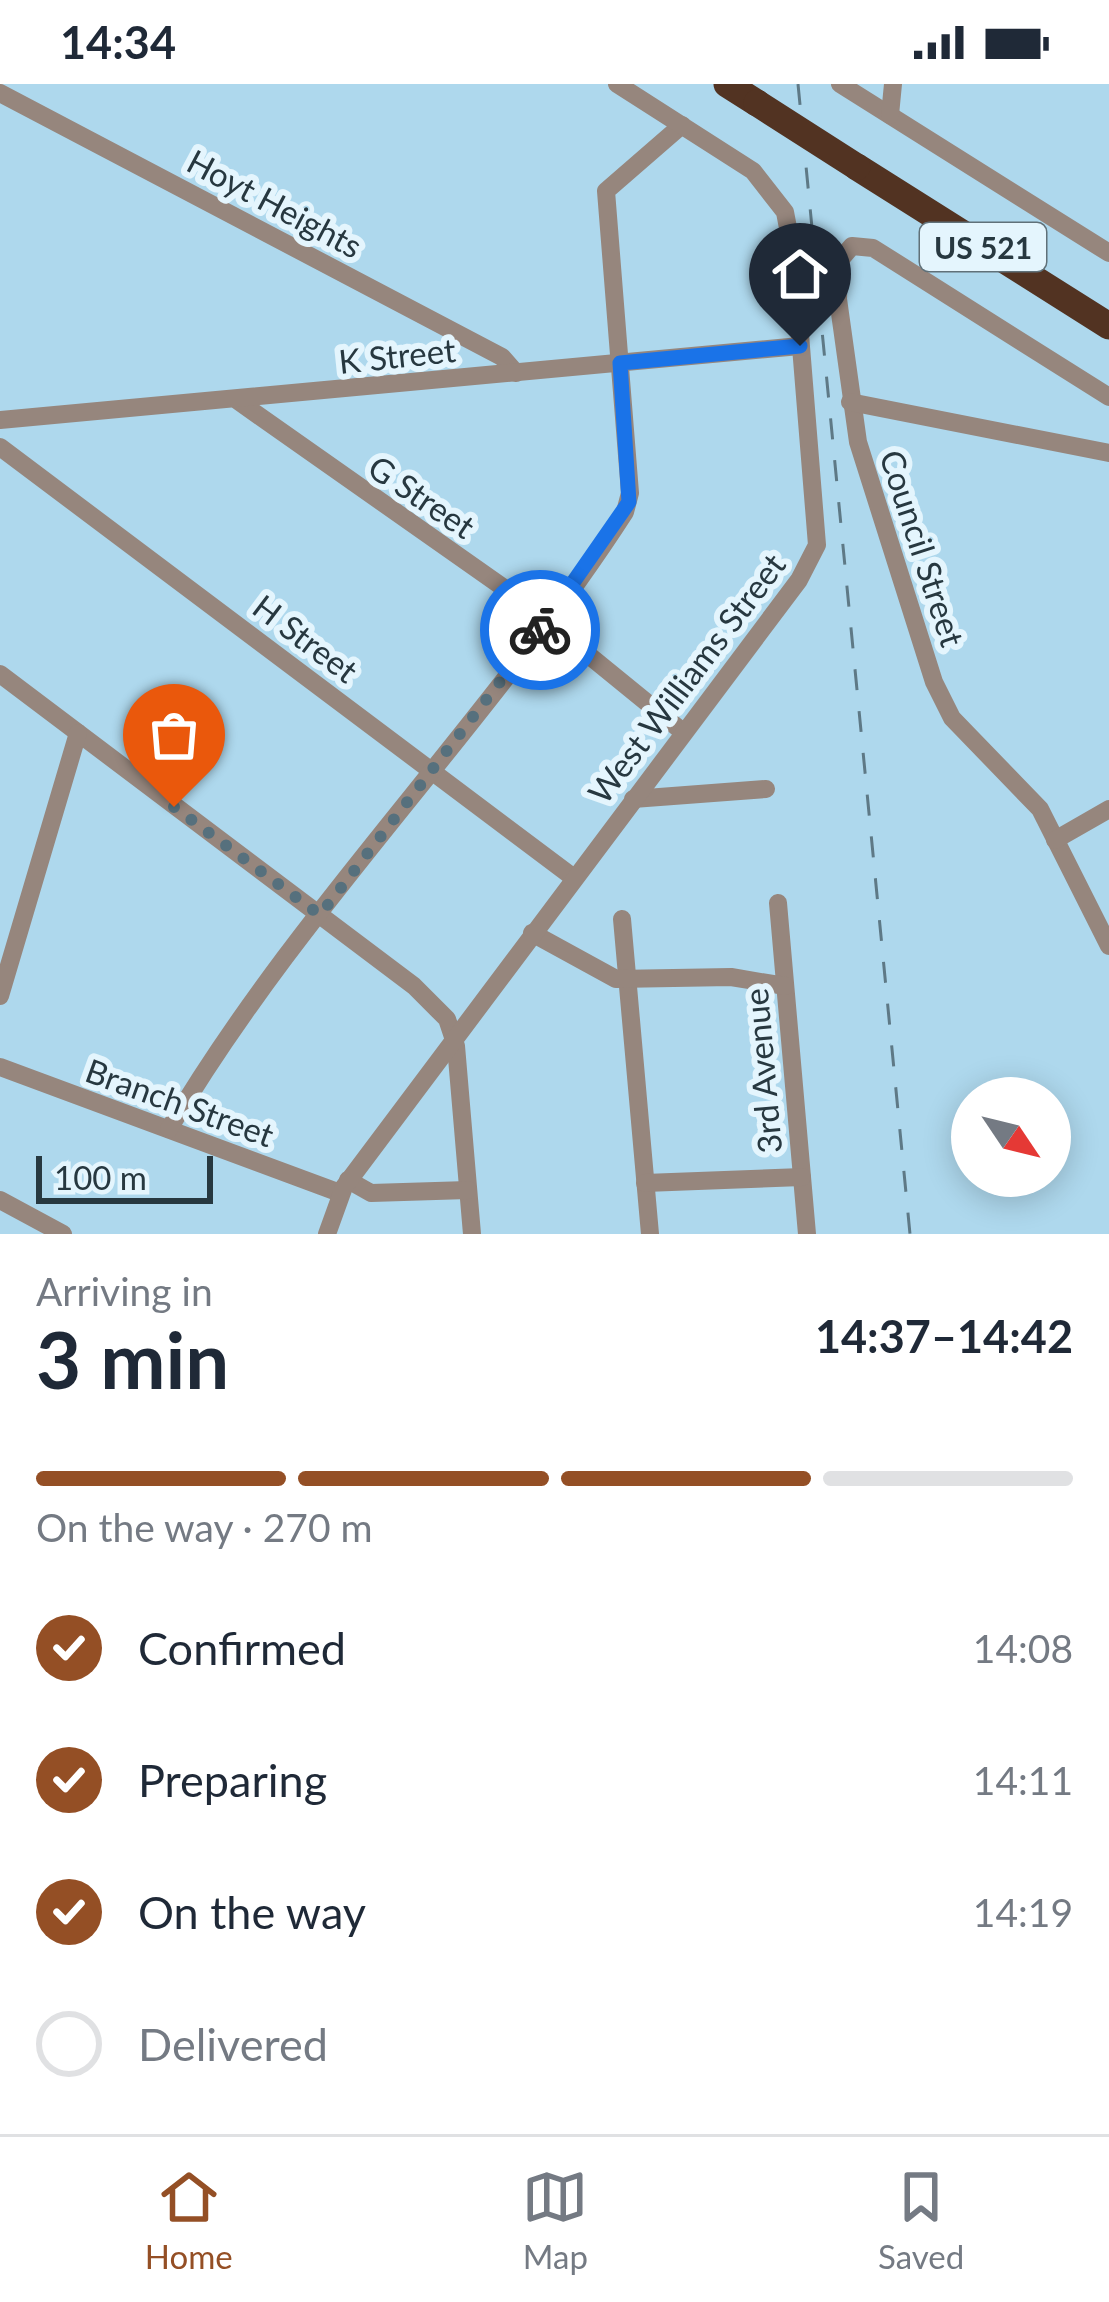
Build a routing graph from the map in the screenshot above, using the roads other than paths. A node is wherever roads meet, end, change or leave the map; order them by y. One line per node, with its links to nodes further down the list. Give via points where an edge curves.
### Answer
1 (616, 84): 7 (street, West Williams Street)
2 (727, 84): 9 (highway, US 521, bridge)
3 (840, 84): 6 (street)
4 (893, 84): 6 (street)
5 (0, 93): 12 (street, Hoyt Heights, via 502,358)
6 (890, 115): 8 (street)
7 (682, 125): 10 (street, West Williams Street, via 753,171 779,200); 11 (street, via 606,190)
8 (1109, 253)
9 (1109, 326)
10 (800, 346): 11 (street, K Street); 21 (street, West Williams Street, via 814,557)
11 (620, 363): 12 (street, K Street); 19 (street, via 629,502)
12 (516, 373): 14 (street, K Street)
13 (1109, 397): 15 (street, Council Street, via 873,248 846,249 837,271)
14 (238, 401): 16 (street, K Street); 19 (street, G Street)
15 (850, 403): 18 (street); 27 (street, Council Street, via 946,708 1033,800)
16 (0, 420)
17 (0, 447): 23 (street, H Street)
18 (1109, 453)
19 (546, 621): 21 (street, G Street); 23 (street)
20 (0, 674): 22 (street)
21 (683, 732): 25 (street, West Williams Street)
22 (78, 734): 30 (street); 36 (street)
23 (432, 771): 28 (street, H Street); 30 (street)
24 (766, 789): 25 (street)
25 (633, 799): 28 (street, West Williams Street)
26 (1109, 809): 27 (street)
27 (1054, 840): 33 (street, Council Street)
28 (574, 878): 32 (street, West Williams Street)
29 (778, 903): 35 (street, 3rd Avenue)
30 (320, 915): 37 (street, via 431,1002); 39 (street)
31 (622, 919): 34 (street)
32 (532, 933): 34 (street); 37 (street, West Williams Street)
33 (1109, 946)
34 (628, 981): 35 (street, via 731,977); 41 (street)
35 (785, 986): 40 (street, 3rd Avenue)
36 (0, 996)
37 (455, 1038): 42 (street, West Williams Street); 43 (street)
38 (0, 1066): 39 (street, Branch Street)
39 (169, 1129): 42 (street, Branch Street)
40 (802, 1177): 41 (street); 49 (street, 3rd Avenue)
41 (645, 1184): 48 (street)
42 (344, 1187): 43 (street, Branch Street); 46 (street, West Williams Street)
43 (468, 1190): 47 (street)
44 (0, 1200): 45 (street)
45 (63, 1234)
46 (327, 1234)
47 (472, 1234)
48 (650, 1234)
49 (807, 1234)

